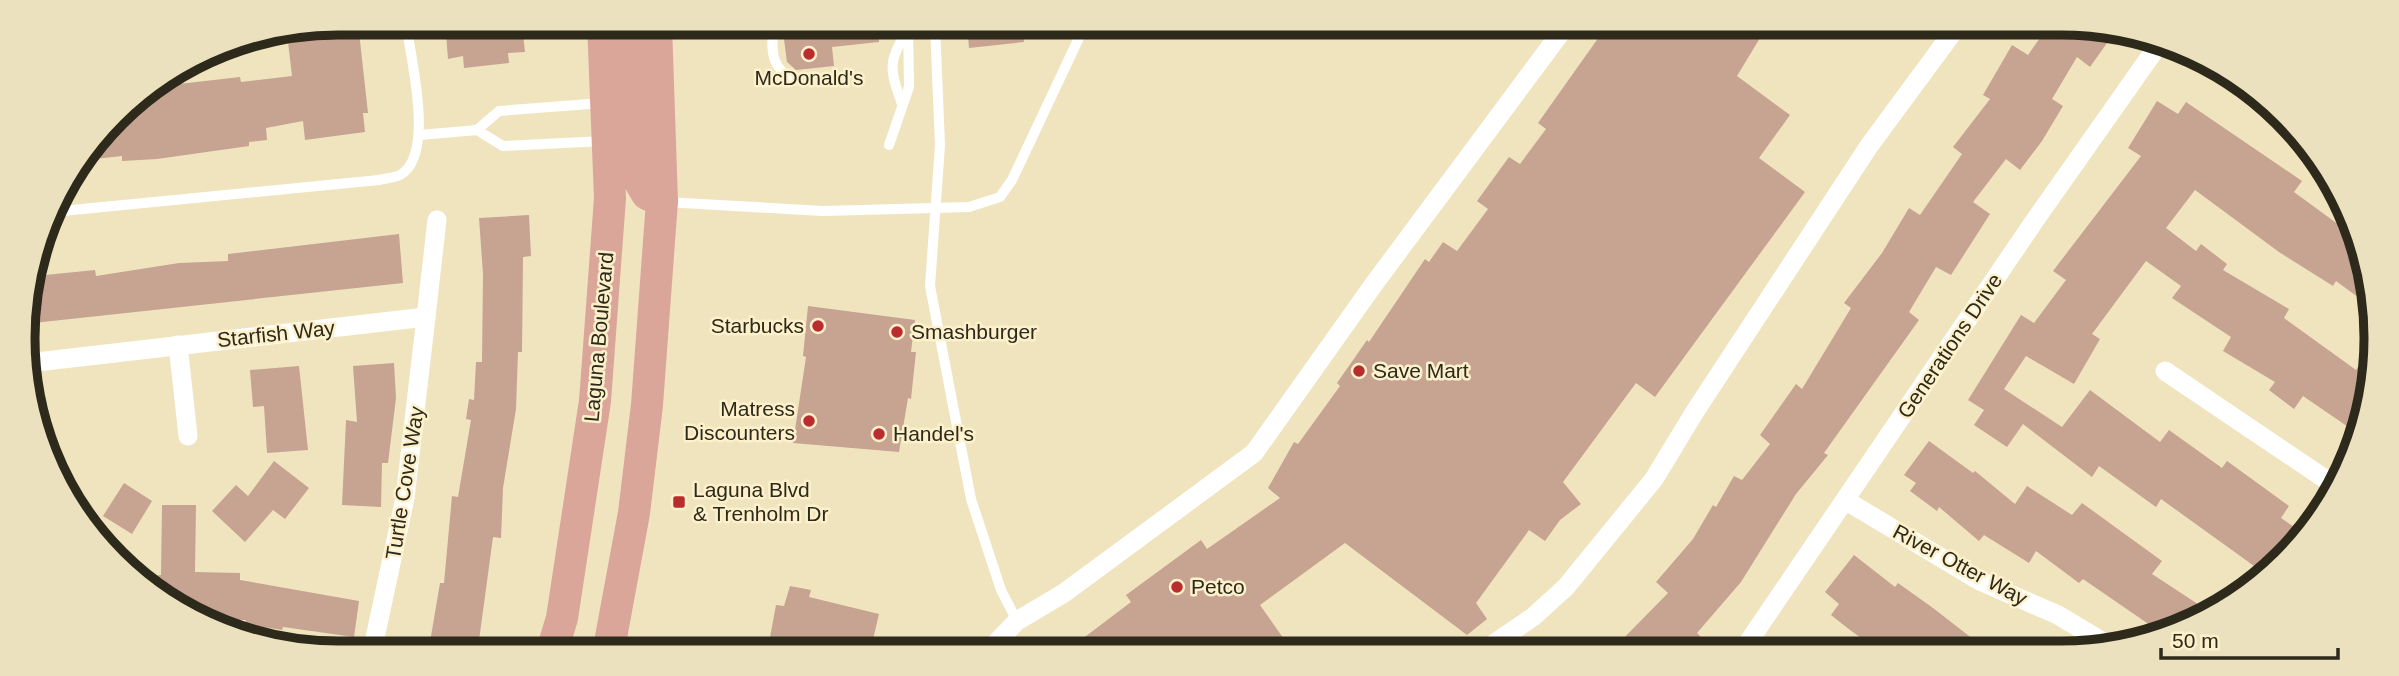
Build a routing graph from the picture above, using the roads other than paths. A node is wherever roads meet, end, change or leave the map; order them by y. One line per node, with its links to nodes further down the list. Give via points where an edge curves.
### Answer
1 (408, 35): 17 (lane)
2 (604, 35): 14 (main road, Laguna Boulevard)
3 (628, 35): 20 (main road, via 633,170 647,194)
4 (656, 35): 20 (main road)
5 (773, 35): 13 (lane, via 778,71)
6 (903, 35): 15 (lane, via 890,72)
7 (908, 35): 15 (lane, via 909,87)
8 (935, 35): 21 (lane, via 940,145)
9 (1080, 35): 21 (lane, via 1000,197 969,207)
10 (1559, 35): 31 (street, via 1254,453 1064,593)
11 (1951, 35): 37 (street, via 1869,146 1654,479 1566,587)
12 (2155, 50): 30 (street, Generations Drive)
13 (794, 81)
14 (607, 103): 16 (lane, via 499,111); 18 (main road, Laguna Boulevard)
15 (902, 103): 19 (lane)
16 (477, 130): 17 (lane); 18 (lane, via 503,146)
17 (421, 135): 22 (lane, via 411,164 401,174 379,180)
18 (608, 141): 34 (main road, Laguna Boulevard, via 610,198 595,401)
19 (889, 145)
20 (662, 201): 21 (lane, via 823,211); 35 (main road, via 642,445)
21 (933, 208): 31 (lane, via 930,286 963,463 1001,590)
22 (63, 211)
23 (437, 220): 24 (street)
24 (426, 317): 25 (street, Starfish Way); 33 (street, Turtle Cove Way, via 405,498)
25 (178, 345): 26 (street, Starfish Way); 28 (street)
26 (36, 362)
27 (2165, 371): 29 (street)
28 (188, 436)
29 (2328, 481)
30 (1844, 500): 32 (street, River Otter Way, via 1980,581 2058,615); 38 (street, Generations Drive)
31 (1017, 621): 36 (street)
32 (2097, 638)
33 (374, 641)
34 (555, 641)
35 (611, 641)
36 (998, 641)
37 (1498, 641)
38 (1750, 641)

